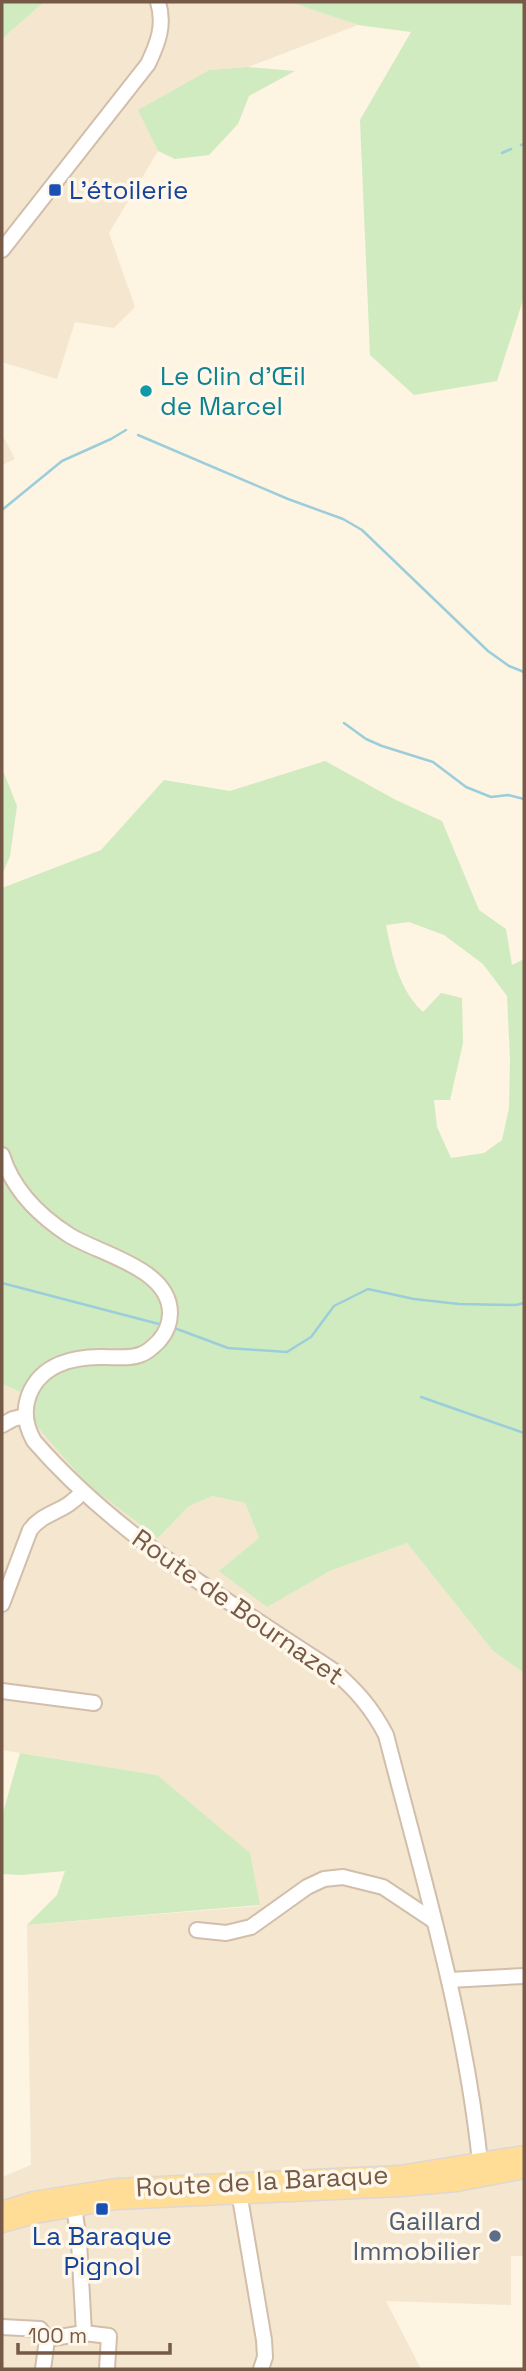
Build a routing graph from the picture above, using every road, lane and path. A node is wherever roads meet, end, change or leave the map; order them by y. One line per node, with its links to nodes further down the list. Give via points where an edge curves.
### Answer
1 (158, 2): 2 (street, via 162,23 148,64)
2 (2, 250)
3 (2, 1155): 4 (street, via 18,1190 46,1217 71,1236 156,1281 167,1296 170,1311 164,1336 140,1355 79,1358 46,1371 28,1397)
4 (25, 1416): 5 (street); 6 (street, Route de Bournazet, via 34,1441)
5 (2, 1425)
6 (82, 1492): 7 (street, via 72,1504 37,1521 30,1530); 10 (street, Route de Bournazet, via 154,1549 357,1691 386,1735)
7 (2, 1604)
8 (2, 1692): 9 (street)
9 (94, 1703)
10 (434, 1921): 11 (street, via 383,1887 343,1877 307,1887 251,1927 226,1933); 13 (street, Route de Bournazet)
11 (197, 1930)
12 (524, 1976): 13 (street)
13 (449, 1980): 16 (street, Route de Bournazet)
14 (524, 2155): 16 (main road, Route de la Baraque)
15 (524, 2169): 16 (main road, Route de la Baraque)
16 (481, 2170): 17 (main road, Route de la Baraque)
17 (238, 2188): 18 (main road, Route de la Baraque, via 125,2187); 26 (street, via 264,2340)
18 (73, 2200): 19 (main road, Route de la Baraque, via 33,2201); 20 (main road, Route de la Baraque); 22 (street)
19 (2, 2211)
20 (2, 2223)
21 (2, 2327): 23 (street, via 40,2329)
22 (84, 2333): 23 (street); 25 (street, via 109,2336)
23 (47, 2339): 24 (street)
24 (43, 2369)
25 (107, 2369)
26 (261, 2369)

